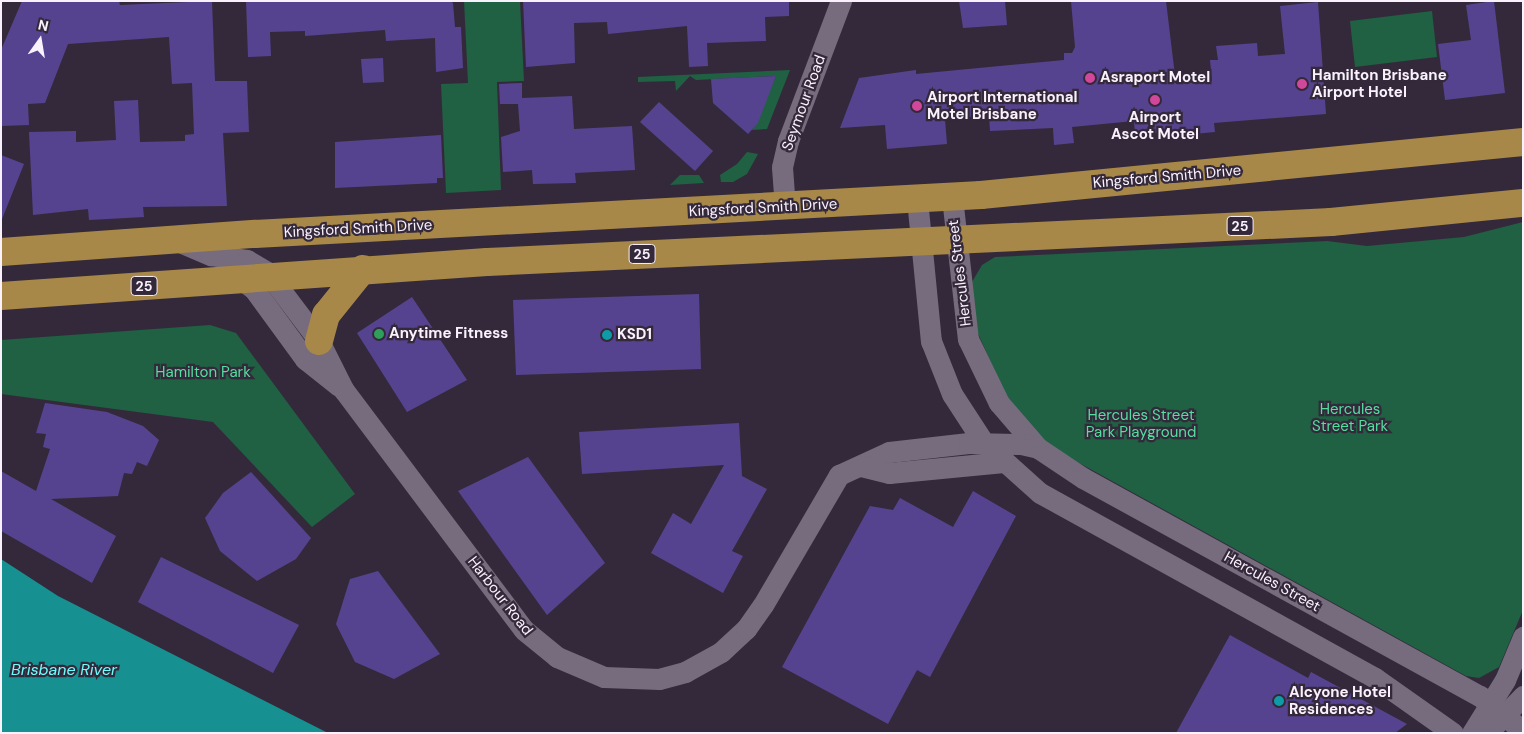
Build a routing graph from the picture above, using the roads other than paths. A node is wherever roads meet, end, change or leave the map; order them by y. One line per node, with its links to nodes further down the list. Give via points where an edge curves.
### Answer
1 (841, 1): 6 (street, Seymour Road, via 788,141 782,167)
2 (1523, 142): 3 (highway, Kingsford Smith Drive)
3 (952, 197): 4 (highway, Kingsford Smith Drive); 8 (street, Hercules Street)
4 (917, 199): 6 (highway, Kingsford Smith Drive); 9 (street)
5 (1523, 202): 8 (highway, 25, via 1331,222)
6 (785, 208): 7 (highway, Kingsford Smith Drive)
7 (174, 239): 10 (highway, Kingsford Smith Drive); 12 (street, Harbour Road, via 211,256 247,260)
8 (956, 239): 9 (highway, 25); 18 (street, Hercules Street, via 968,339 999,403)
9 (920, 242): 11 (highway, 25); 17 (street, via 928,324 936,358 952,394)
10 (1, 252)
11 (363, 269): 12 (highway, 25); 15 (highway, via 326,315)
12 (270, 276): 13 (highway, 25); 15 (street, Harbour Road)
13 (239, 278): 14 (highway, 25); 16 (street, Harbour Road, via 254,289 305,359)
14 (1, 296)
15 (319, 341): 16 (street, Harbour Road)
16 (343, 389): 22 (street, Harbour Road, via 524,630 545,650 580,669 627,679 659,679 685,672)
17 (984, 443): 18 (street, Hercules Street); 19 (street); 20 (street, Hercules Street, via 889,452)
18 (1038, 448): 24 (street, Hercules Street, via 1084,478)
19 (1003, 462): 20 (street, via 889,473); 26 (street, via 1040,493 1374,678)
20 (862, 466): 22 (street, Hercules Street, via 840,475 829,486 763,605 746,630)
21 (1523, 637): 24 (street)
22 (721, 652)
23 (1523, 696): 24 (street)
24 (1498, 709): 25 (street, Hercules Street); 27 (street); 28 (street)
25 (1523, 731)
26 (1453, 733)
27 (1472, 733)
28 (1487, 733)

